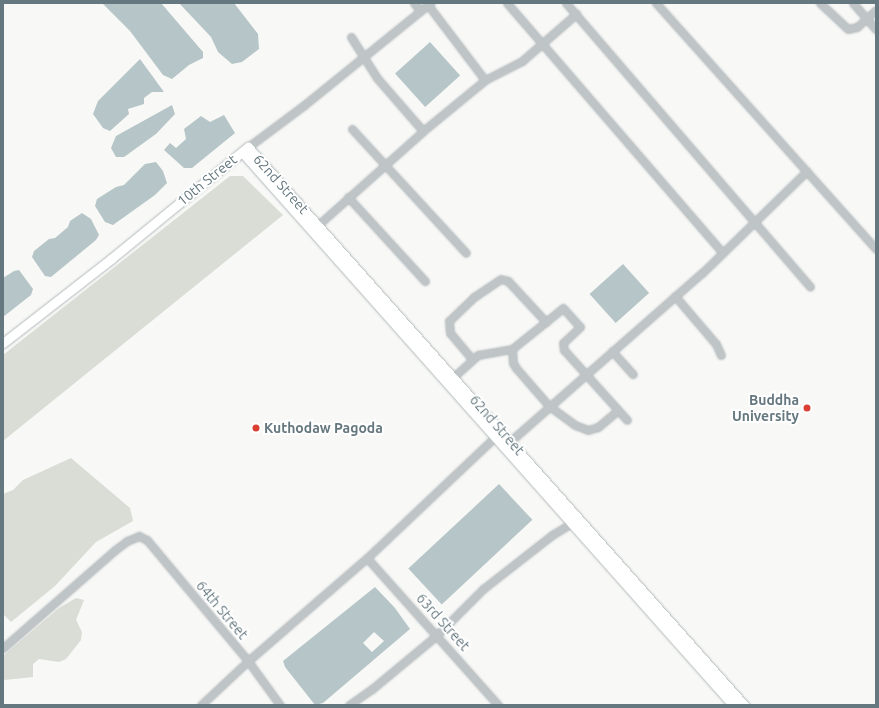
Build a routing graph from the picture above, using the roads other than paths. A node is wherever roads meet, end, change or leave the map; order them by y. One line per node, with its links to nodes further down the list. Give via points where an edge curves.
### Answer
1 (414, 3): 9 (street)
2 (507, 3): 14 (street)
3 (566, 3): 10 (street)
4 (656, 3): 21 (street)
5 (820, 3): 11 (street, via 848,29 857,27)
6 (853, 3): 11 (street)
7 (429, 4): 9 (street, 10th Street); 16 (street)
8 (876, 10): 11 (street)
9 (420, 11): 15 (street, 10th Street)
10 (576, 14): 14 (street); 24 (street)
11 (867, 19): 12 (street)
12 (876, 29)
13 (350, 38): 15 (street)
14 (542, 44): 16 (street, via 517,65); 28 (street)
15 (363, 57): 18 (street, via 382,84); 19 (street, 10th Street)
16 (486, 80): 18 (street)
17 (352, 129): 20 (street)
18 (423, 131): 20 (street)
19 (245, 150): 23 (main road, 62nd Street); 34 (main road, 10th Street)
20 (385, 165): 22 (street); 27 (street)
21 (807, 170): 24 (street); 26 (street)
22 (348, 197): 25 (street); 29 (street)
23 (291, 202): 25 (main road, 62nd Street); 32 (main road, 62nd Street)
24 (756, 222): 28 (street); 30 (street)
25 (318, 225): 32 (main road, 62nd Street)
26 (876, 249)
27 (466, 252)
28 (723, 252): 31 (street)
29 (425, 281)
30 (810, 287)
31 (675, 296): 36 (street); 37 (street, via 716,344)
32 (391, 314): 41 (main road, 62nd Street)
33 (546, 322): 35 (street); 38 (street, via 512,285 504,278 501,279 474,297 449,321 450,333); 39 (street, via 562,308 580,327 562,345)
34 (3, 343)
35 (512, 349): 38 (street, via 482,354); 42 (street, via 516,368)
36 (612, 351): 39 (street); 40 (street)
37 (721, 356)
38 (472, 359): 41 (street)
39 (585, 374): 42 (street); 43 (street)
40 (633, 374)
41 (450, 379): 45 (main road, 62nd Street); 46 (main road, 62nd Street)
42 (549, 406): 43 (street, via 581,429 588,430 598,427); 46 (street)
43 (618, 410): 44 (street)
44 (627, 420)
45 (495, 437): 46 (main road, 62nd Street); 48 (street)
46 (507, 443): 47 (main road, 62nd Street)
47 (575, 520): 49 (street, via 483,589); 56 (main road, 62nd Street); 57 (main road, 62nd Street)
48 (367, 558): 49 (street, 63rd Street); 51 (street)
49 (437, 635): 54 (street); 55 (street, 63rd Street)
50 (3, 648): 51 (street, 64th Street, via 115,550 139,536 147,540)
51 (248, 660): 52 (street); 53 (street, 64th Street)
52 (201, 705)
53 (280, 705)
54 (349, 705)
55 (498, 705)
56 (733, 705)
57 (744, 705)

